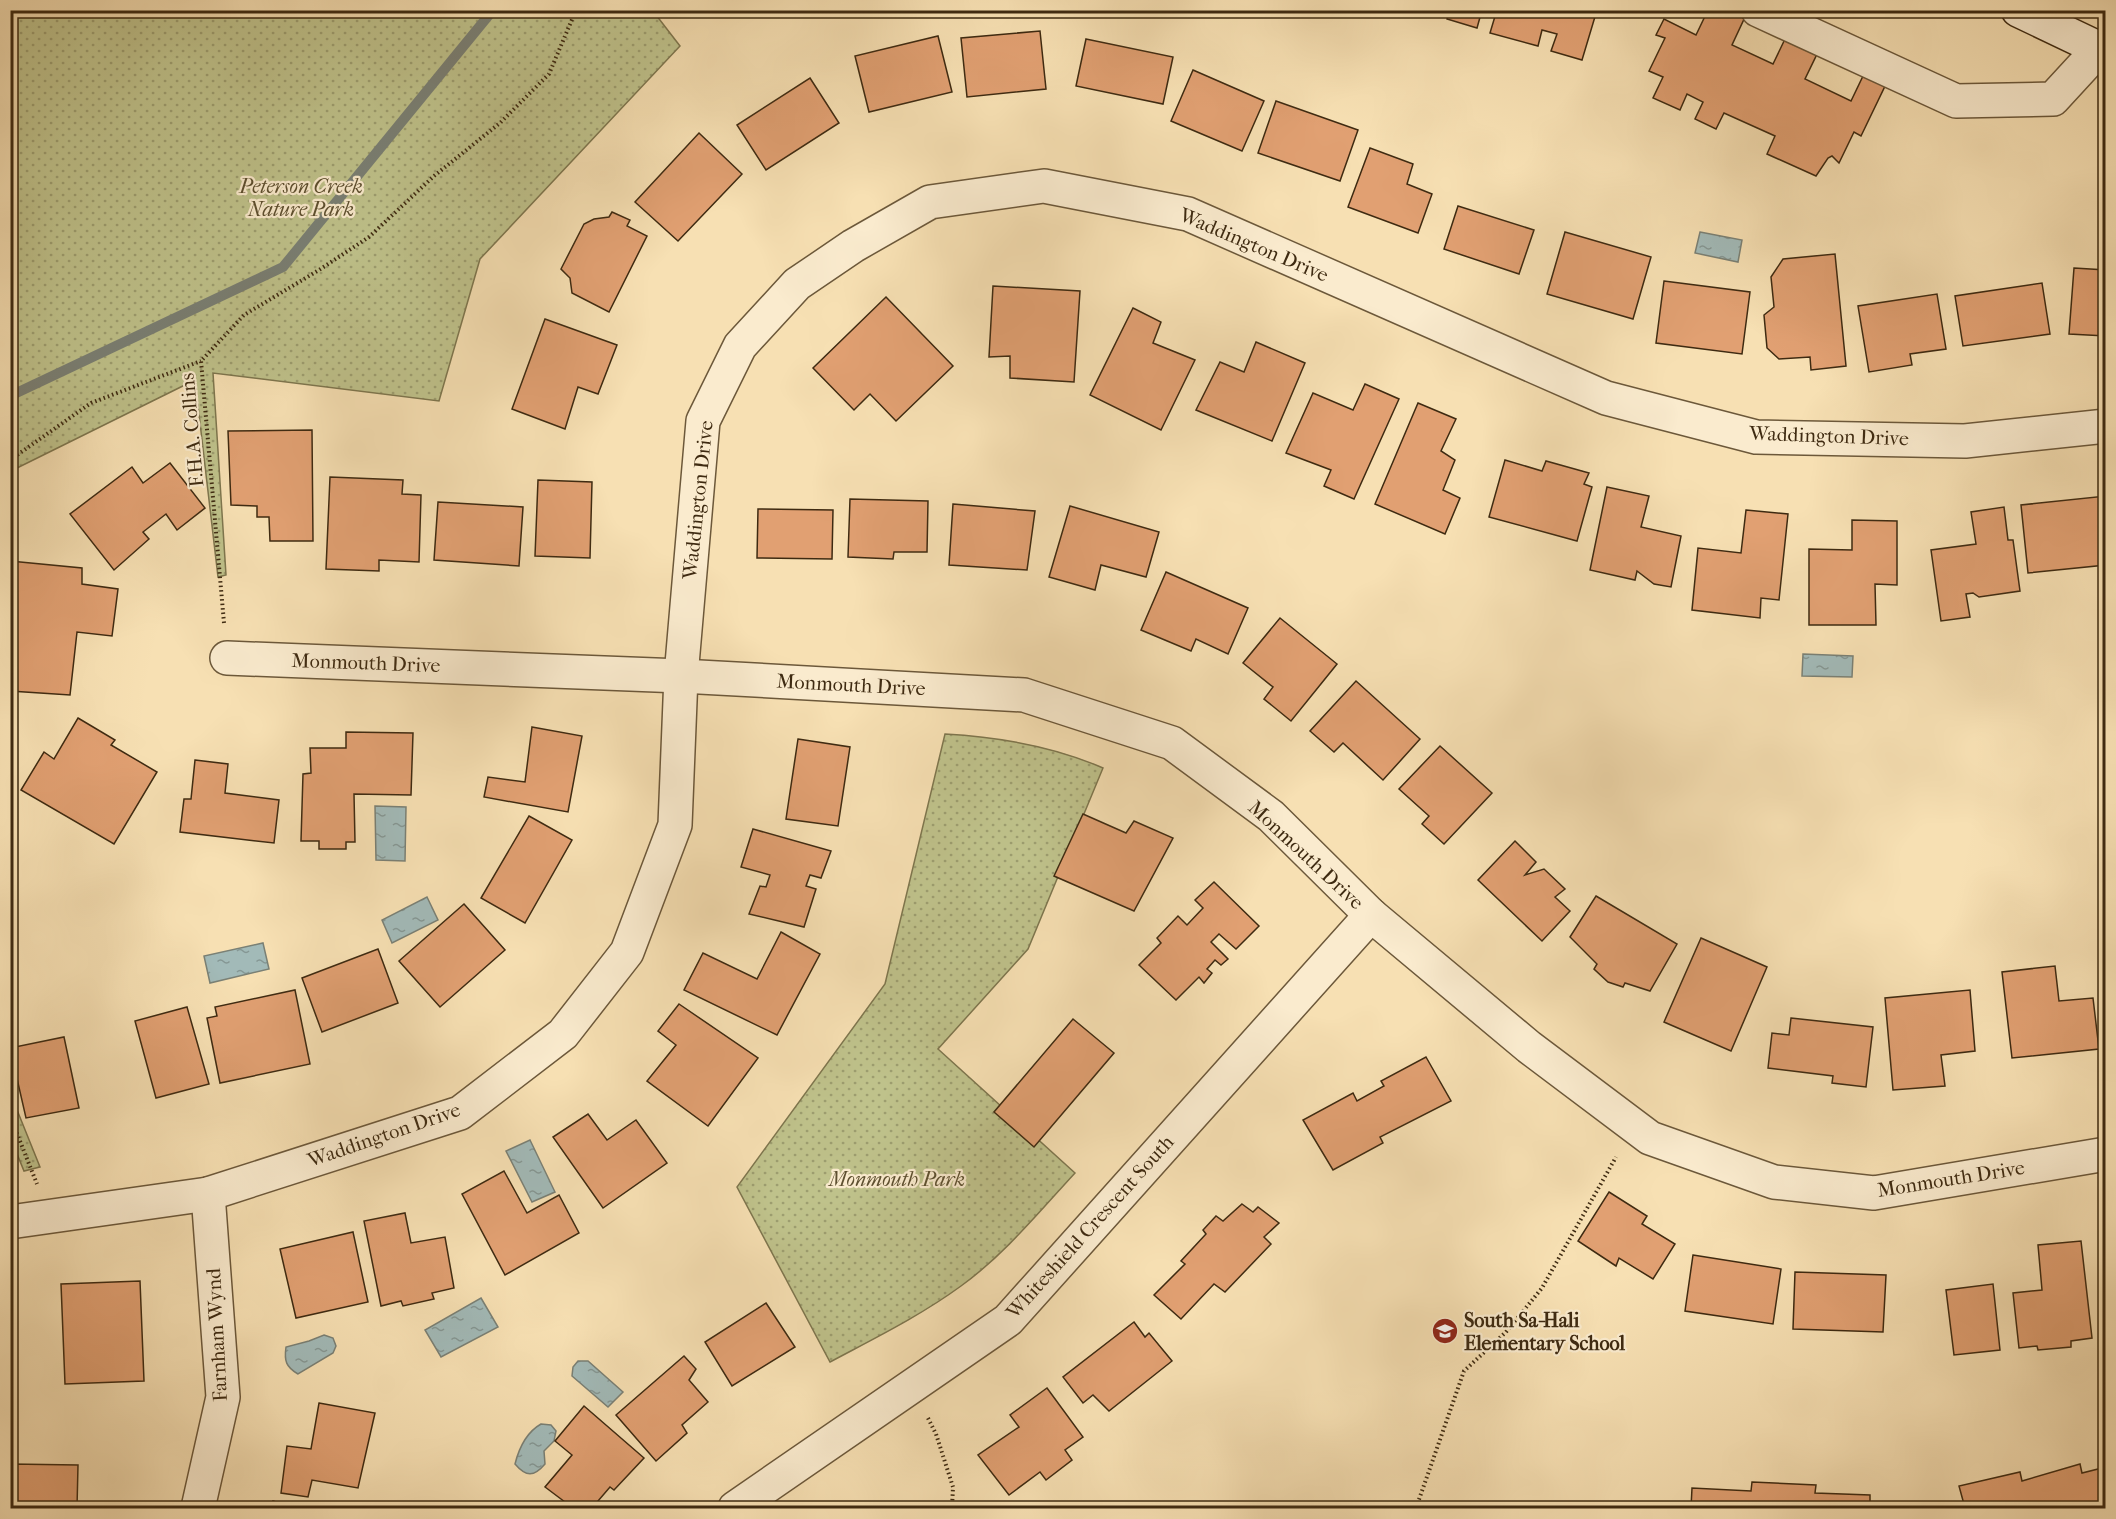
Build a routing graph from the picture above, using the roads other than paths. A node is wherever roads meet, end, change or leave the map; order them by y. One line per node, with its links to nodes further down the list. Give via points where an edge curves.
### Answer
1 (1758, 10): 3 (street, via 1956,101 2053,99)
2 (2018, 10): 3 (street)
3 (2102, 51)
4 (2106, 426): 6 (street, Waddington Drive, via 1965,441 1756,437 1606,398 1188,214 1044,186 930,202 797,284 740,346 703,421)
5 (227, 658): 6 (street, Monmouth Drive)
6 (681, 676): 7 (street, Monmouth Drive, via 1024,695 1172,742 1271,816); 9 (street, Waddington Drive, via 675,825 627,952 563,1034 460,1113)
7 (1371, 915): 8 (street, Monmouth Drive, via 1529,1047 1650,1138 1774,1182 1874,1193); 12 (street, Whiteshield Crescent South, via 1008,1320)
8 (2106, 1154)
9 (208, 1194): 10 (street, Waddington Drive); 11 (street, Farnham Wynd, via 224,1397)
10 (10, 1222)
11 (198, 1509)
12 (735, 1509)

